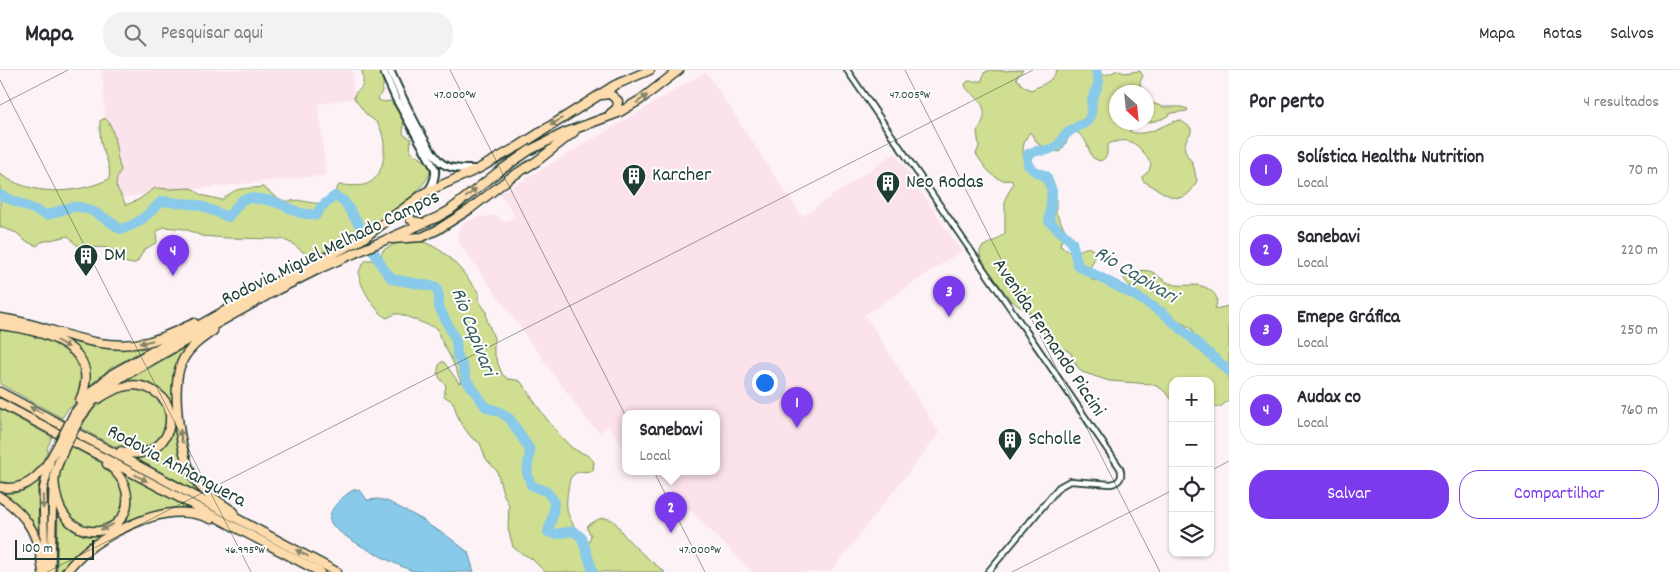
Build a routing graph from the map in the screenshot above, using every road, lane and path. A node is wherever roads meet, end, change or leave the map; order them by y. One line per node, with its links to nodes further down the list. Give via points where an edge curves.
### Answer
1 (650, 70): 5 (highway, Rodovia Miguel Melhado Campos)
2 (679, 70): 6 (highway, Rodovia Miguel Melhado Campos, one-way to 2, via 640,100)
3 (847, 70): 36 (street, Avenida Fernando Piccini, via 1122,474 1116,483 1111,484 1070,481 1059,486)
4 (386, 71): 8 (street, via 439,161 450,167); 9 (street, via 396,99 435,169 434,182)
5 (598, 96): 6 (highway, via 610,94 618,104); 8 (highway, Rodovia Miguel Melhado Campos, one-way to 8)
6 (601, 121): 7 (highway, Rodovia Miguel Melhado Campos)
7 (581, 127): 10 (highway, Rodovia Miguel Melhado Campos, one-way to 7, via 450,210 530,150); 11 (highway, via 437,230 422,237)
8 (478, 169): 9 (highway, Rodovia Miguel Melhado Campos)
9 (426, 192): 10 (highway, via 409,214 413,222); 12 (highway, Rodovia Miguel Melhado Campos, via 352,246)
10 (427, 223): 11 (highway, Rodovia Miguel Melhado Campos)
11 (387, 241): 13 (highway, Rodovia Miguel Melhado Campos, via 315,271)
12 (239, 302): 14 (highway, one-way to 14, via 159,338 124,345 92,342); 21 (highway, Rodovia Miguel Melhado Campos, via 112,374 99,384)
13 (240, 311): 20 (highway, Rodovia Miguel Melhado Campos, via 111,383); 29 (highway, one-way to 13, via 211,496 194,479 184,455 176,400 178,375 188,353 197,342)
14 (0, 318)
15 (0, 325): 21 (highway, one-way to 21, via 40,333 65,344 75,353 85,372 85,388)
16 (0, 388): 18 (highway)
17 (0, 392): 18 (highway, Rodovia Anhanguera)
18 (12, 398): 22 (highway, Rodovia Anhanguera, one-way to 18)
19 (0, 404): 24 (highway, Rodovia Anhanguera)
20 (88, 406): 21 (highway, Rodovia Miguel Melhado Campos); 22 (highway, via 113,391 134,385 145,387 162,398 170,416 162,442 147,452 128,454)
21 (78, 413): 23 (highway, bridge)
22 (90, 440): 29 (highway, Rodovia Anhanguera)
23 (60, 448): 25 (highway); 26 (highway)
24 (89, 450): 26 (highway, one-way to 26, via 117,472 126,490 124,512 115,524 91,532 72,525 60,508); 30 (highway, Rodovia Anhanguera, one-way to 30)
25 (52, 455): 27 (highway, via 28,484); 31 (main road, one-way to 31, via 43,490)
26 (54, 477): 32 (main road)
27 (0, 487)
28 (0, 497): 31 (highway, via 31,527 41,552)
29 (266, 534): 35 (highway, Rodovia Anhanguera, one-way to 29)
30 (258, 539): 33 (highway, via 206,517 186,513 160,514 138,521 102,540 85,551); 34 (highway, Rodovia Anhanguera)
31 (44, 572)
32 (51, 572)
33 (66, 572)
34 (320, 572)
35 (337, 572)
36 (988, 572)

